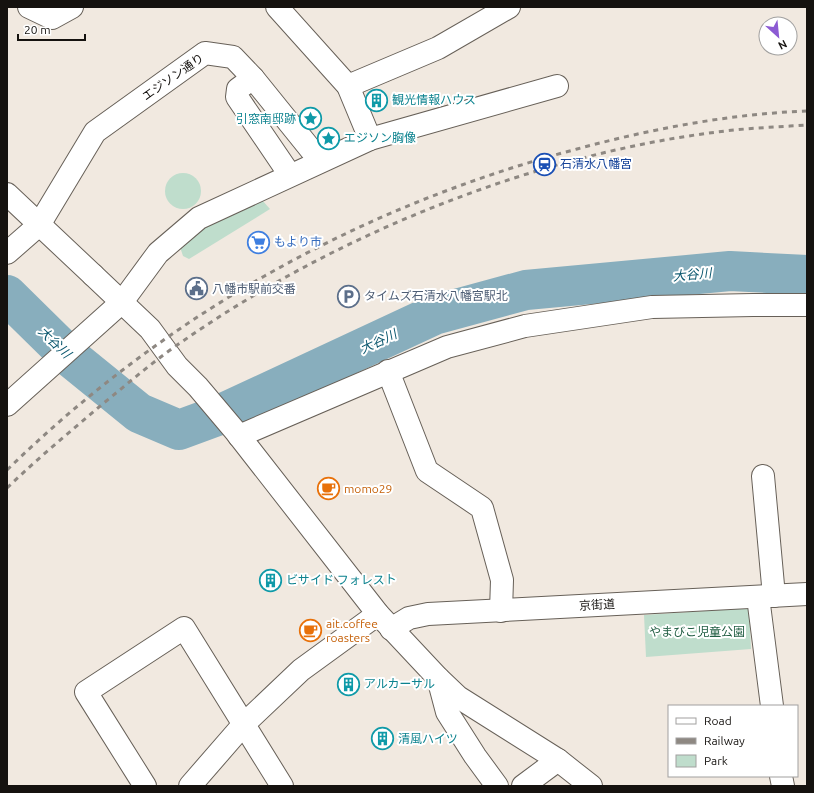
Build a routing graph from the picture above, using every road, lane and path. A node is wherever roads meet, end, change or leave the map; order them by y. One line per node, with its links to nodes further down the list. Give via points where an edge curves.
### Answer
1 (29, 7): 2 (street, via 52,18)
2 (72, 7)
3 (277, 7): 6 (street)
4 (509, 7): 6 (street, via 438,48)
5 (252, 78): 9 (street, エジソン通り); 10 (street, via 238,89 237,97); 12 (street, エジソン通り, via 233,57 205,53 95,132)
6 (348, 86): 8 (street)
7 (557, 86): 8 (street)
8 (370, 139): 9 (street)
9 (320, 161): 10 (street)
10 (290, 176): 14 (street, via 199,218 158,253)
11 (7, 194): 12 (street)
12 (39, 225): 13 (street, エジソン通り); 14 (street)
13 (7, 253)
14 (122, 302): 17 (street); 18 (street, via 150,329 177,366)
15 (807, 305): 16 (street, via 652,307 525,326 447,347)
16 (388, 371): 18 (street); 22 (street, via 427,471 482,508 502,580)
17 (7, 404)
18 (236, 432): 23 (street)
19 (763, 476): 21 (street)
20 (807, 594): 21 (street, 京街道)
21 (766, 597): 22 (street, 京街道); 25 (street)
22 (501, 611): 23 (street, 京街道, via 428,614)
23 (384, 621): 24 (street); 26 (street, 京街道, via 301,670)
24 (438, 678): 27 (street, via 458,697); 31 (street, via 447,712)
25 (772, 705)
26 (244, 725): 28 (street, via 184,628 86,692); 29 (street, 京街道); 30 (street)
27 (558, 760): 32 (street); 33 (street)
28 (145, 786)
29 (190, 786)
30 (282, 786)
31 (497, 786)
32 (523, 786)
33 (591, 786)

